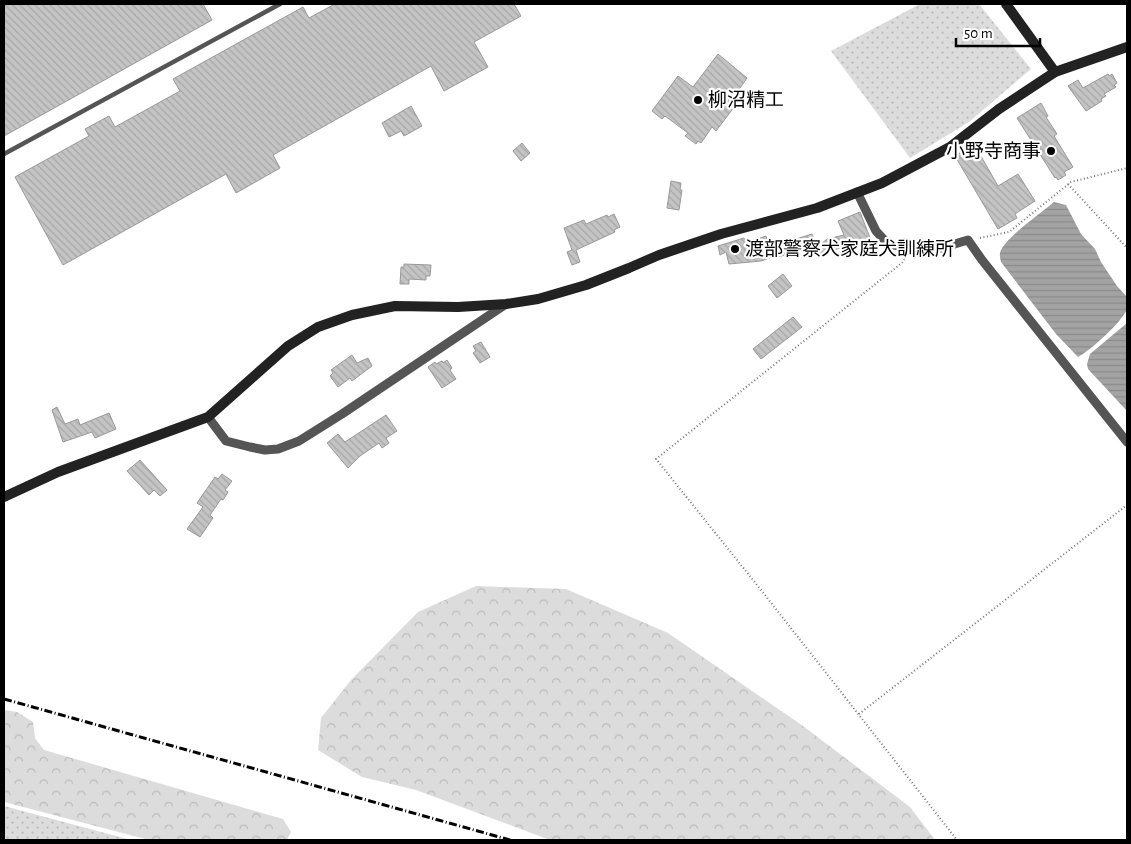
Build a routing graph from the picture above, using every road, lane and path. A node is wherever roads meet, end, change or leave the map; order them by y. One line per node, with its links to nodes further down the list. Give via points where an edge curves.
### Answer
1 (280, 4): 5 (lane)
2 (1006, 4): 4 (street)
3 (1127, 47): 4 (street)
4 (1055, 72): 8 (street, via 950,146 905,172)
5 (4, 154)
6 (1127, 168): 7 (path)
7 (1068, 184): 9 (path, via 1009,232); 11 (path)
8 (857, 192): 10 (street, via 876,231 888,244); 12 (street, via 817,208 720,234 586,285 538,299)
9 (968, 240): 10 (street, via 941,248); 14 (street)
10 (912, 248): 17 (path, via 903,262 656,459)
11 (1127, 248)
12 (506, 304): 13 (street, via 395,306 352,315 318,327 288,346); 13 (street, via 300,441 265,450 226,441)
13 (208, 417): 15 (street, via 58,472)
14 (1127, 442)
15 (4, 497)
16 (1127, 505): 17 (path)
17 (859, 715): 18 (path)
18 (957, 840)

